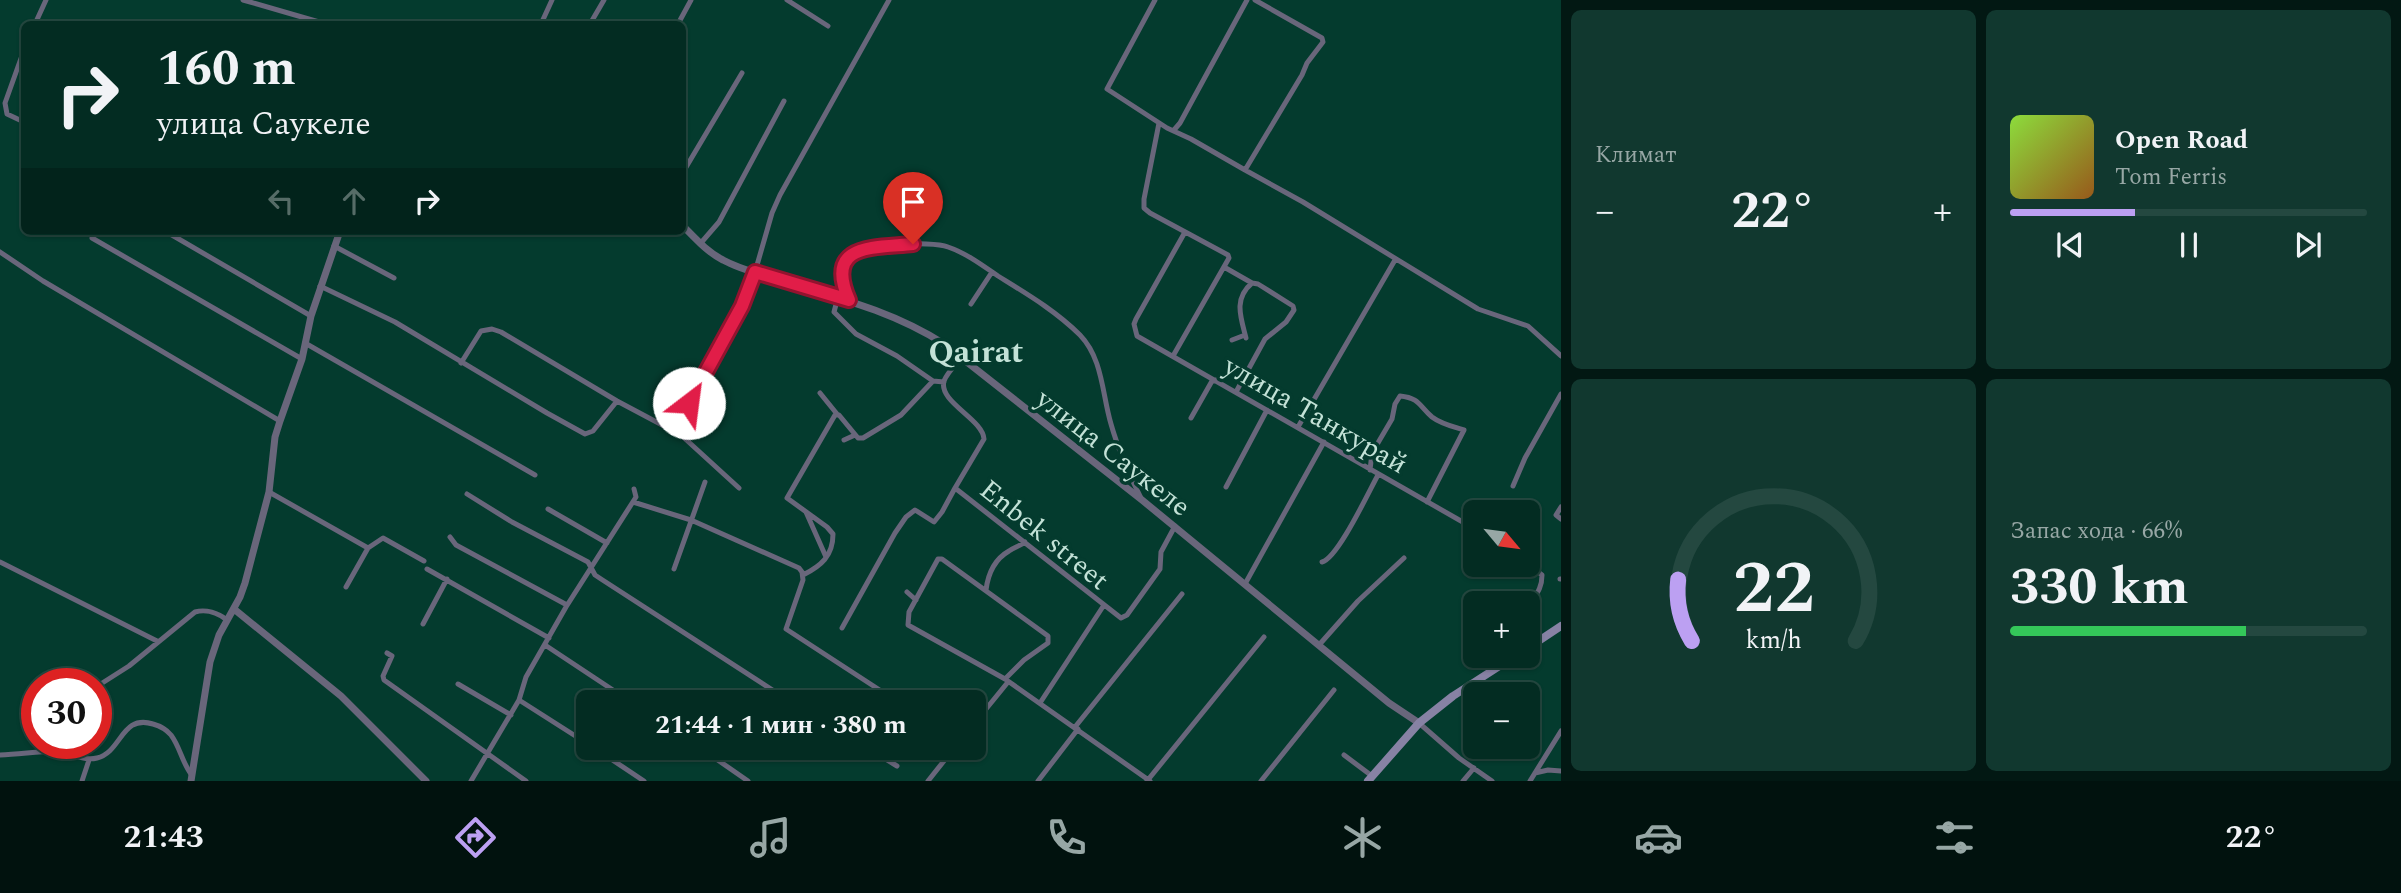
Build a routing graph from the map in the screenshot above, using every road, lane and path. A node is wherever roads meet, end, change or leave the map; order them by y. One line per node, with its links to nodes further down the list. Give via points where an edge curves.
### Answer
1 (46, 0): 11 (street)
2 (243, 0): 12 (street)
3 (552, 0): 13 (street)
4 (604, 0): 14 (street)
5 (691, 0): 15 (street)
6 (787, 0): 16 (street)
7 (889, 0): 36 (street, via 780,195)
8 (1155, 0): 21 (street, via 1107,89)
9 (1247, 0): 22 (street, via 1180,123)
10 (1255, 0): 25 (street, via 1323,42)
11 (36, 21)
12 (316, 21)
13 (542, 21)
14 (592, 21)
15 (680, 21)
16 (828, 26)
17 (21, 58): 20 (street, via 5,103 8,114)
18 (742, 73): 24 (street)
19 (784, 101): 31 (street, via 719,222)
20 (21, 120)
21 (1159, 123): 22 (street); 23 (street)
22 (1171, 129): 23 (street); 25 (street)
23 (1158, 133): 27 (street, via 1144,208)
24 (686, 167)
25 (1245, 170): 34 (street)
26 (686, 229): 31 (street, улица Саукеле)
27 (1185, 232): 35 (street, via 1228,255); 47 (street, улица Танкурай, via 1134,324 1137,336)
28 (172, 235): 44 (street)
29 (338, 235): 32 (street)
30 (92, 238): 50 (street)
31 (700, 244): 36 (street, улица Саукеле, via 725,262)
32 (334, 246): 38 (street); 40 (street)
33 (0, 252): 62 (street)
34 (1395, 260): 48 (street, via 1478,309 1528,326); 63 (street)
35 (1224, 267): 39 (street); 47 (street)
36 (755, 272): 41 (street, улица Саукеле); 64 (street, via 749,293)
37 (992, 272): 42 (street, via 944,245 858,251 843,261); 43 (street); 79 (street, via 1063,320 1091,349 1110,423)
38 (394, 278)
39 (1252, 283): 45 (street, via 1241,298 1239,311 1246,336); 55 (street, via 1294,310 1265,339)
40 (320, 286): 44 (street); 51 (street, via 366,306)
41 (838, 297): 42 (street, улица Саукеле); 53 (street, via 834,312 849,329)
42 (849, 300): 49 (street, улица Саукеле, via 922,330)
43 (971, 304)
44 (311, 316): 46 (street)
45 (1232, 340)
46 (305, 343): 50 (street); 69 (street)
47 (1173, 356): 52 (street, улица Танкурай)
48 (1561, 356)
49 (961, 358): 54 (street); 79 (street, улица Саукеле)
50 (302, 359): 62 (street)
51 (461, 363): 58 (street, via 585,434 593,431); 58 (street, via 481,331 492,329)
52 (1216, 380): 55 (street, улица Танкурай); 61 (street)
53 (933, 381): 54 (street); 65 (street, via 901,415 863,438)
54 (944, 382): 75 (street, Enbek street, via 954,403 984,434)
55 (1236, 392): 59 (street, улица Танкурай)
56 (820, 393): 60 (street)
57 (1561, 394): 72 (street)
58 (617, 401): 64 (street)
59 (1267, 410): 63 (street, улица Танкурай); 73 (street)
60 (837, 414): 65 (street); 84 (street, via 786,498)
61 (1191, 418)
62 (280, 421): 77 (street)
63 (1298, 427): 67 (street, улица Танкурай)
64 (672, 432): 74 (street)
65 (855, 435): 66 (street)
66 (844, 440)
67 (1324, 442): 68 (street, улица Танкурай); 104 (street)
68 (1370, 470): 70 (street, улица Танкурай); 81 (street, via 1372,453 1392,419 1395,404 1400,396 1414,399 1433,418 1464,430)
69 (536, 475)
70 (1378, 475): 81 (street, улица Танкурай); 97 (street, via 1337,548)
71 (705, 482): 86 (street)
72 (1513, 486)
73 (1226, 487)
74 (739, 488)
75 (955, 488): 90 (street, Enbek street); 117 (street, via 934,522 915,510 906,517)
76 (634, 489): 80 (street)
77 (268, 492): 92 (street); 113 (street)
78 (467, 494): 98 (street, via 588,562)
79 (1142, 500): 88 (street, улица Саукеле)
80 (633, 502): 86 (street); 91 (street)
81 (1427, 502): 87 (street, улица Танкурай)
82 (1561, 506): 85 (street, via 1556,515)
83 (548, 509): 91 (street)
84 (806, 512): 94 (street); 94 (street, via 833,534)
85 (1561, 519)
86 (691, 520): 100 (street); 102 (street, via 799,568)
87 (1463, 522)
88 (1175, 526): 104 (street, улица Саукеле); 112 (street, via 1161,552 1160,569 1127,615 1121,618)
89 (450, 537): 111 (street, via 456,545)
90 (1025, 542): 106 (street, via 997,561); 112 (street, Enbek street)
91 (607, 543): 98 (street)
92 (368, 548): 95 (street, via 383,538); 105 (street)
93 (1404, 558): 123 (street)
94 (826, 559): 102 (street)
95 (424, 561)
96 (0, 562): 121 (street)
97 (1322, 562)
98 (591, 568): 111 (street); 130 (street, via 611,586)
99 (427, 569): 103 (street)
100 (674, 569)
101 (1540, 573): 107 (street)
102 (803, 575): 131 (street, via 786,629)
103 (447, 579): 115 (street); 119 (street)
104 (1245, 584): 123 (street, улица Саукеле)
105 (346, 587)
106 (986, 590): 110 (street, via 940,559); 127 (street, via 1048,636 1048,643)
107 (1539, 591)
108 (907, 592): 110 (street)
109 (1182, 594): 138 (street)
110 (916, 600): 127 (street, via 908,625)
111 (567, 605): 119 (street)
112 (1104, 605): 134 (street, Enbek street)
113 (234, 609): 114 (street); 157 (street, via 341,696)
114 (227, 620): 121 (street, via 195,611); 153 (street, via 210,662)
115 (423, 624)
116 (1561, 626): 120 (main road)
117 (842, 628)
118 (1264, 636): 155 (street)
119 (549, 638): 122 (street)
120 (1540, 640)
121 (157, 642): 126 (street)
122 (545, 645): 129 (street); 133 (street, via 526,677)
123 (1319, 645): 137 (street, улица Саукеле)
124 (387, 653): 141 (street, via 392,656 384,680)
125 (1496, 668): 137 (main road)
126 (112, 677)
127 (1006, 680): 134 (street); 135 (street)
128 (458, 684): 136 (street)
129 (613, 690)
130 (772, 690)
131 (880, 690)
132 (1334, 690): 164 (street)
133 (519, 700): 136 (street); 140 (street)
134 (1040, 703): 138 (street)
135 (986, 707)
136 (511, 715): 141 (street)
137 (1419, 723): 150 (street); 154 (main road)
138 (1077, 728): 155 (street); 163 (street)
139 (1561, 731): 152 (street)
140 (576, 736)
141 (489, 754): 158 (street); 159 (street)
142 (0, 755): 144 (street, via 57,751)
143 (1344, 755): 154 (street)
144 (89, 760): 153 (street, via 107,753 132,725 142,722 164,728 172,736); 156 (street)
145 (612, 760): 160 (street)
146 (718, 760): 161 (street)
147 (887, 760): 149 (street)
148 (945, 760): 162 (street)
149 (897, 766)
150 (1474, 768): 165 (street); 166 (street)
151 (1561, 771): 152 (street)
152 (1535, 773): 167 (street)
153 (191, 777)
154 (1370, 778)
155 (1148, 780)
156 (82, 781)
157 (426, 781)
158 (471, 781)
159 (526, 781)
160 (644, 781)
161 (748, 781)
162 (928, 781)
163 (1038, 781)
164 (1261, 781)
165 (1463, 781)
166 (1492, 781)
167 (1530, 781)

